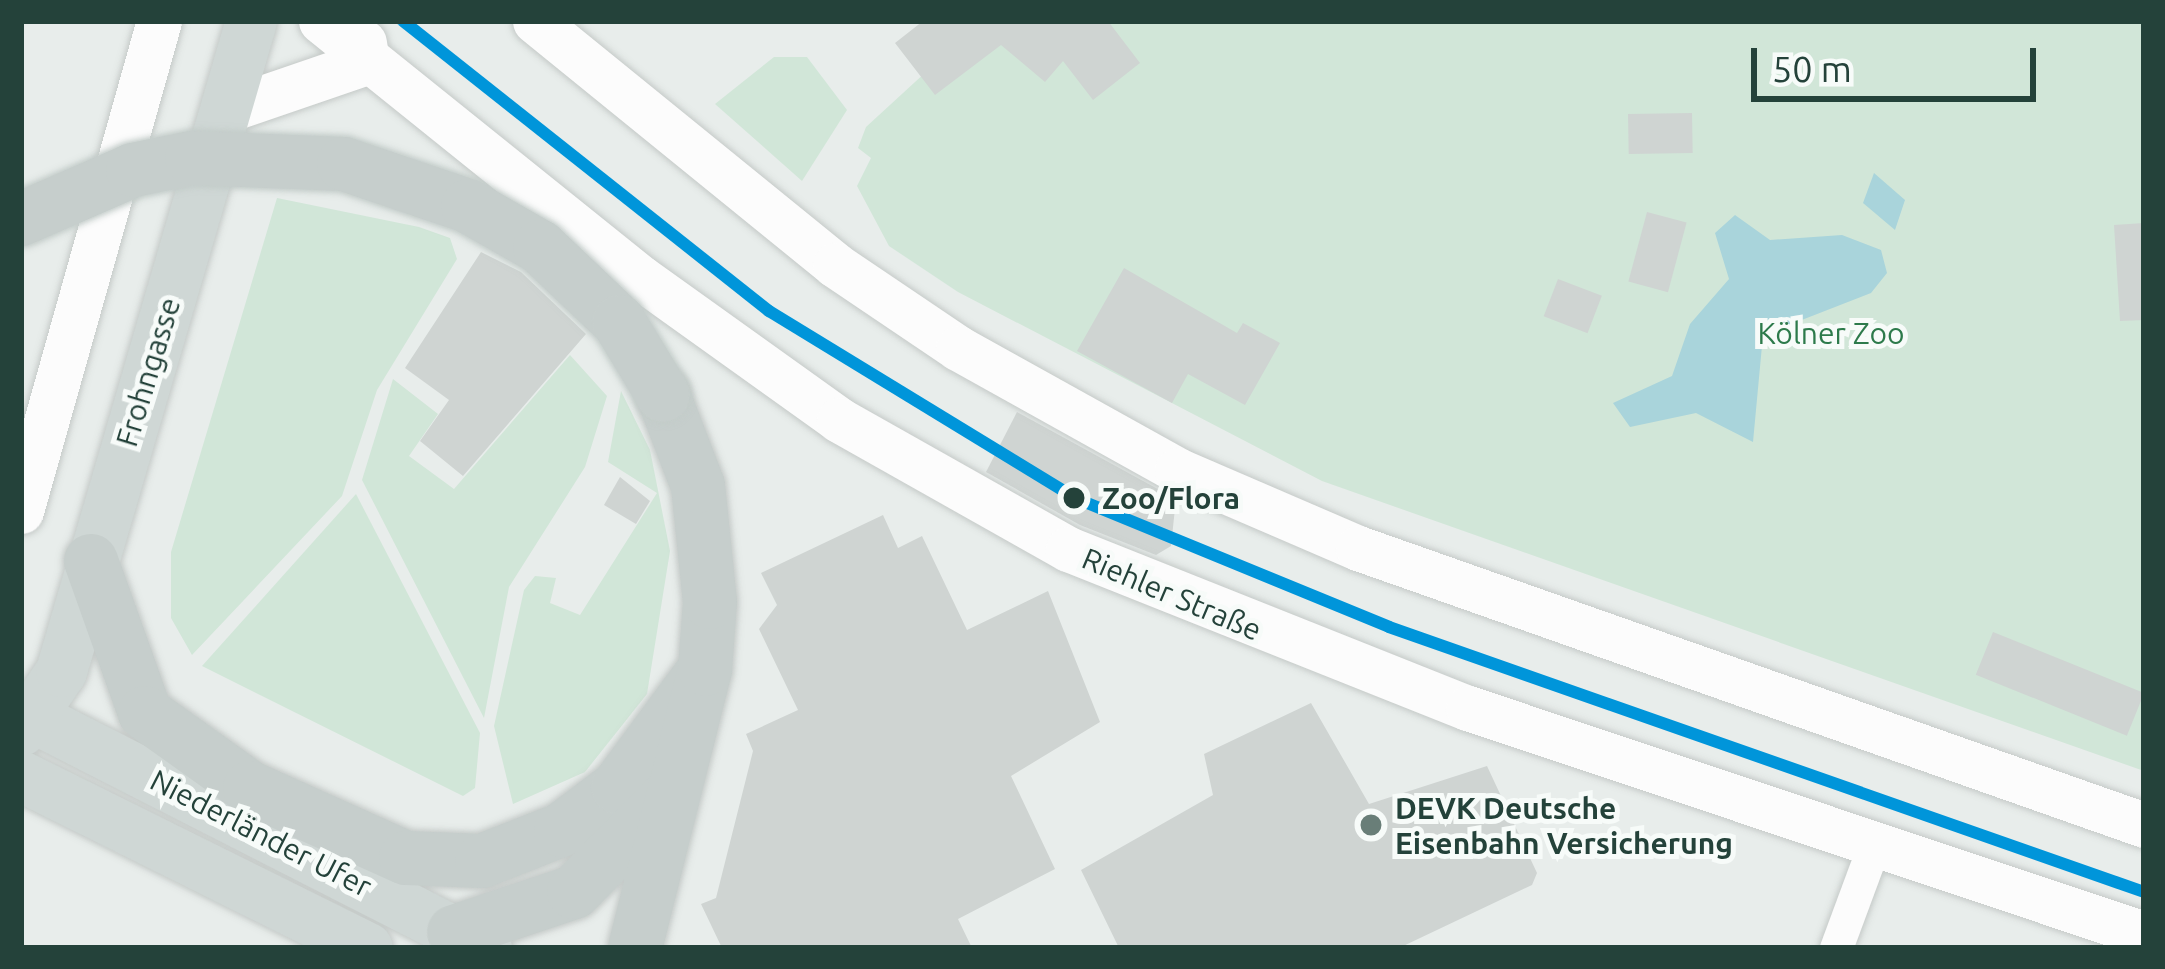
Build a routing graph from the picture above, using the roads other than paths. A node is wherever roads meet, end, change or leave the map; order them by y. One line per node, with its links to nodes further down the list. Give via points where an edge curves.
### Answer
1 (159, 21): 8 (main road)
2 (250, 21): 6 (main road, Frohngasse)
3 (321, 21): 5 (main road, Riehler Straße)
4 (535, 21): 14 (main road, via 868,288 1178,470 1358,548)
5 (364, 42): 6 (main road); 15 (main road, Riehler Straße, via 839,421 1052,541 1237,625)
6 (227, 110): 9 (main road, Frohngasse)
7 (21, 219): 10 (highway, bridge, via 192,158 344,164 468,206 540,247 619,322 664,395 707,545)
8 (21, 511)
9 (91, 561): 10 (highway, via 145,713 250,788 406,858 482,861 580,819 618,787); 11 (main road, Frohngasse)
10 (705, 669): 13 (highway)
11 (26, 720): 17 (main road, Niederländer Ufer)
12 (21, 776): 18 (main road, Niederländer Ufer)
13 (675, 789): 17 (highway, via 574,892); 19 (highway)
14 (2144, 825)
15 (1876, 840): 16 (main road, Riehler Straße); 20 (street)
16 (2144, 934)
17 (470, 940)
18 (367, 948)
19 (634, 948)
20 (1836, 948)

